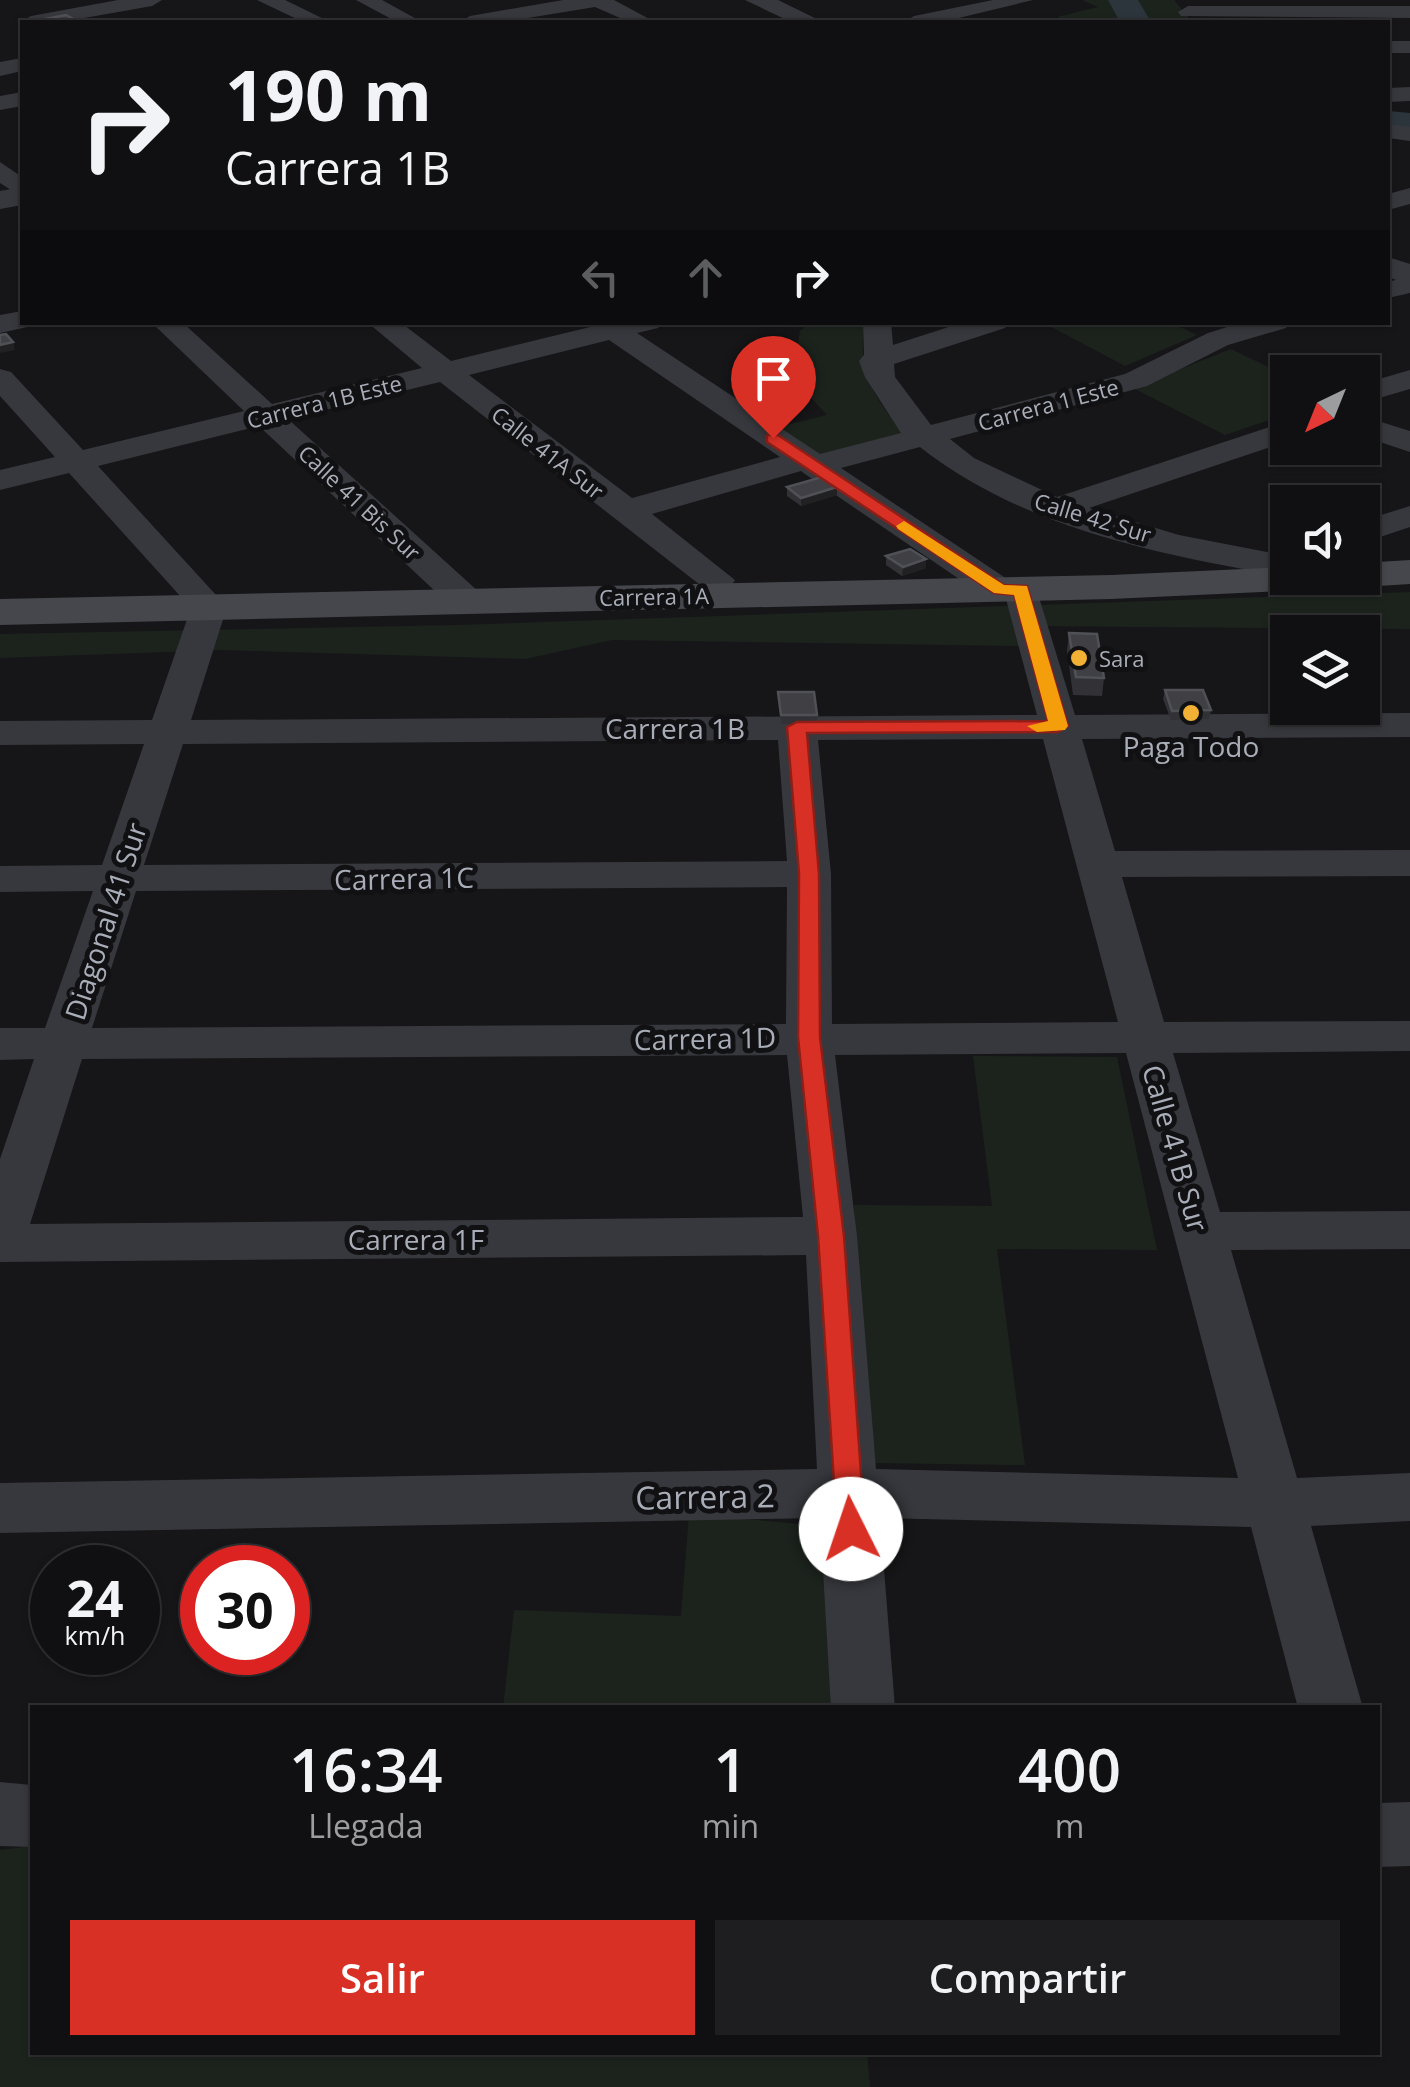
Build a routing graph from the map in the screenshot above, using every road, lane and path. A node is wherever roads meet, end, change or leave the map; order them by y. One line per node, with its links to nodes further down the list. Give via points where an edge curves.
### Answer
1 (74, 0): 11 (street)
2 (152, 0): 11 (street)
3 (267, 0): 17 (street)
4 (366, 0): 18 (street)
5 (455, 0): 19 (street)
6 (598, 0): 20 (street); 21 (street)
7 (757, 0): 22 (street)
8 (908, 0): 14 (street)
9 (1023, 0): 14 (street)
10 (1378, 6): 12 (street); 13 (street)
11 (96, 11): 15 (street); 16 (street)
12 (1188, 12)
13 (1410, 12)
14 (948, 16): 23 (street)
15 (60, 20)
16 (116, 20)
17 (315, 20)
18 (408, 20)
19 (485, 20)
20 (492, 20)
21 (641, 20)
22 (805, 20)
23 (925, 20)
24 (1390, 21): 25 (street)
25 (1410, 45)
26 (0, 169): 27 (street)
27 (20, 191)
28 (169, 325): 39 (street, Calle 41 Bis Sur)
29 (384, 325): 35 (street, Calle 41A Sur)
30 (877, 325): 34 (street)
31 (986, 325): 34 (street)
32 (1266, 325): 42 (street, Carrera 1 Este, via 1218,339 1136,380)
33 (607, 327): 35 (street, Carrera 1B Este); 45 (street)
34 (874, 361): 42 (street, Calle 42 Sur, via 893,402)
35 (445, 372): 39 (street, Carrera 1B Este); 48 (street, Calle 41A Sur)
36 (0, 378): 44 (street)
37 (1410, 379): 38 (street)
38 (1380, 388)
39 (266, 415): 44 (street, Carrera 1B Este); 57 (street, Calle 41 Bis Sur)
40 (1380, 431): 43 (street)
41 (1270, 436): 47 (street)
42 (922, 437): 45 (street, Carrera 1 Este); 47 (street, Calle 42 Sur, via 987,480)
43 (1410, 442)
44 (75, 462): 46 (street, Carrera 1B Este); 58 (street)
45 (809, 463): 48 (street, Carrera 1 Este); 56 (street)
46 (0, 480)
47 (1054, 509): 51 (street, Calle 42 Sur)
48 (624, 511): 55 (street, Calle 41A Sur)
49 (1410, 516): 50 (street)
50 (1380, 527)
51 (1270, 562)
52 (1270, 569): 56 (main road, Carrera 1A)
53 (1410, 572): 54 (main road)
54 (1380, 574)
55 (717, 580)
56 (1010, 590): 57 (main road, Carrera 1A); 61 (street, Calle 41B Sur)
57 (466, 600): 58 (main road, Carrera 1A)
58 (209, 607): 59 (main road, Carrera 1A); 64 (street, Diagonal 41 Sur)
59 (0, 612)
60 (1410, 725): 61 (street, Carrera 1B)
61 (1058, 726): 62 (street, Carrera 1B); 66 (street, Calle 41B Sur)
62 (797, 727): 64 (street, Carrera 1B); 67 (street)
63 (0, 733): 64 (street, Carrera 1B)
64 (168, 733): 69 (street, Diagonal 41 Sur)
65 (1410, 863): 66 (street)
66 (1097, 864): 72 (street, Calle 41B Sur)
67 (809, 874): 69 (street, Carrera 1C); 71 (street)
68 (0, 879): 69 (street, Carrera 1C)
69 (118, 880): 74 (street, Diagonal 41 Sur)
70 (1410, 1036): 72 (street, Carrera 1D)
71 (809, 1037): 72 (street, Carrera 1D); 74 (street, Carrera 1D); 78 (street)
72 (1145, 1037): 76 (street, Calle 41B Sur)
73 (0, 1044): 74 (street, Carrera 1D)
74 (64, 1044): 77 (street, Diagonal 41 Sur)
75 (1410, 1230): 76 (street)
76 (1199, 1231): 82 (street, Calle 41B Sur)
77 (0, 1235)
78 (831, 1236): 79 (street, Carrera 1F); 80 (street)
79 (0, 1243)
80 (848, 1493): 82 (street, Carrera 2); 83 (street, Carrera 2); 84 (street)
81 (1410, 1497): 82 (street, Carrera 2)
82 (1275, 1503): 85 (street, Calle 41B Sur)
83 (0, 1508)
84 (863, 1705)
85 (1330, 1705)
86 (0, 1814): 87 (street)
87 (30, 1816)
88 (1410, 1834): 89 (street)
89 (1380, 1835)

